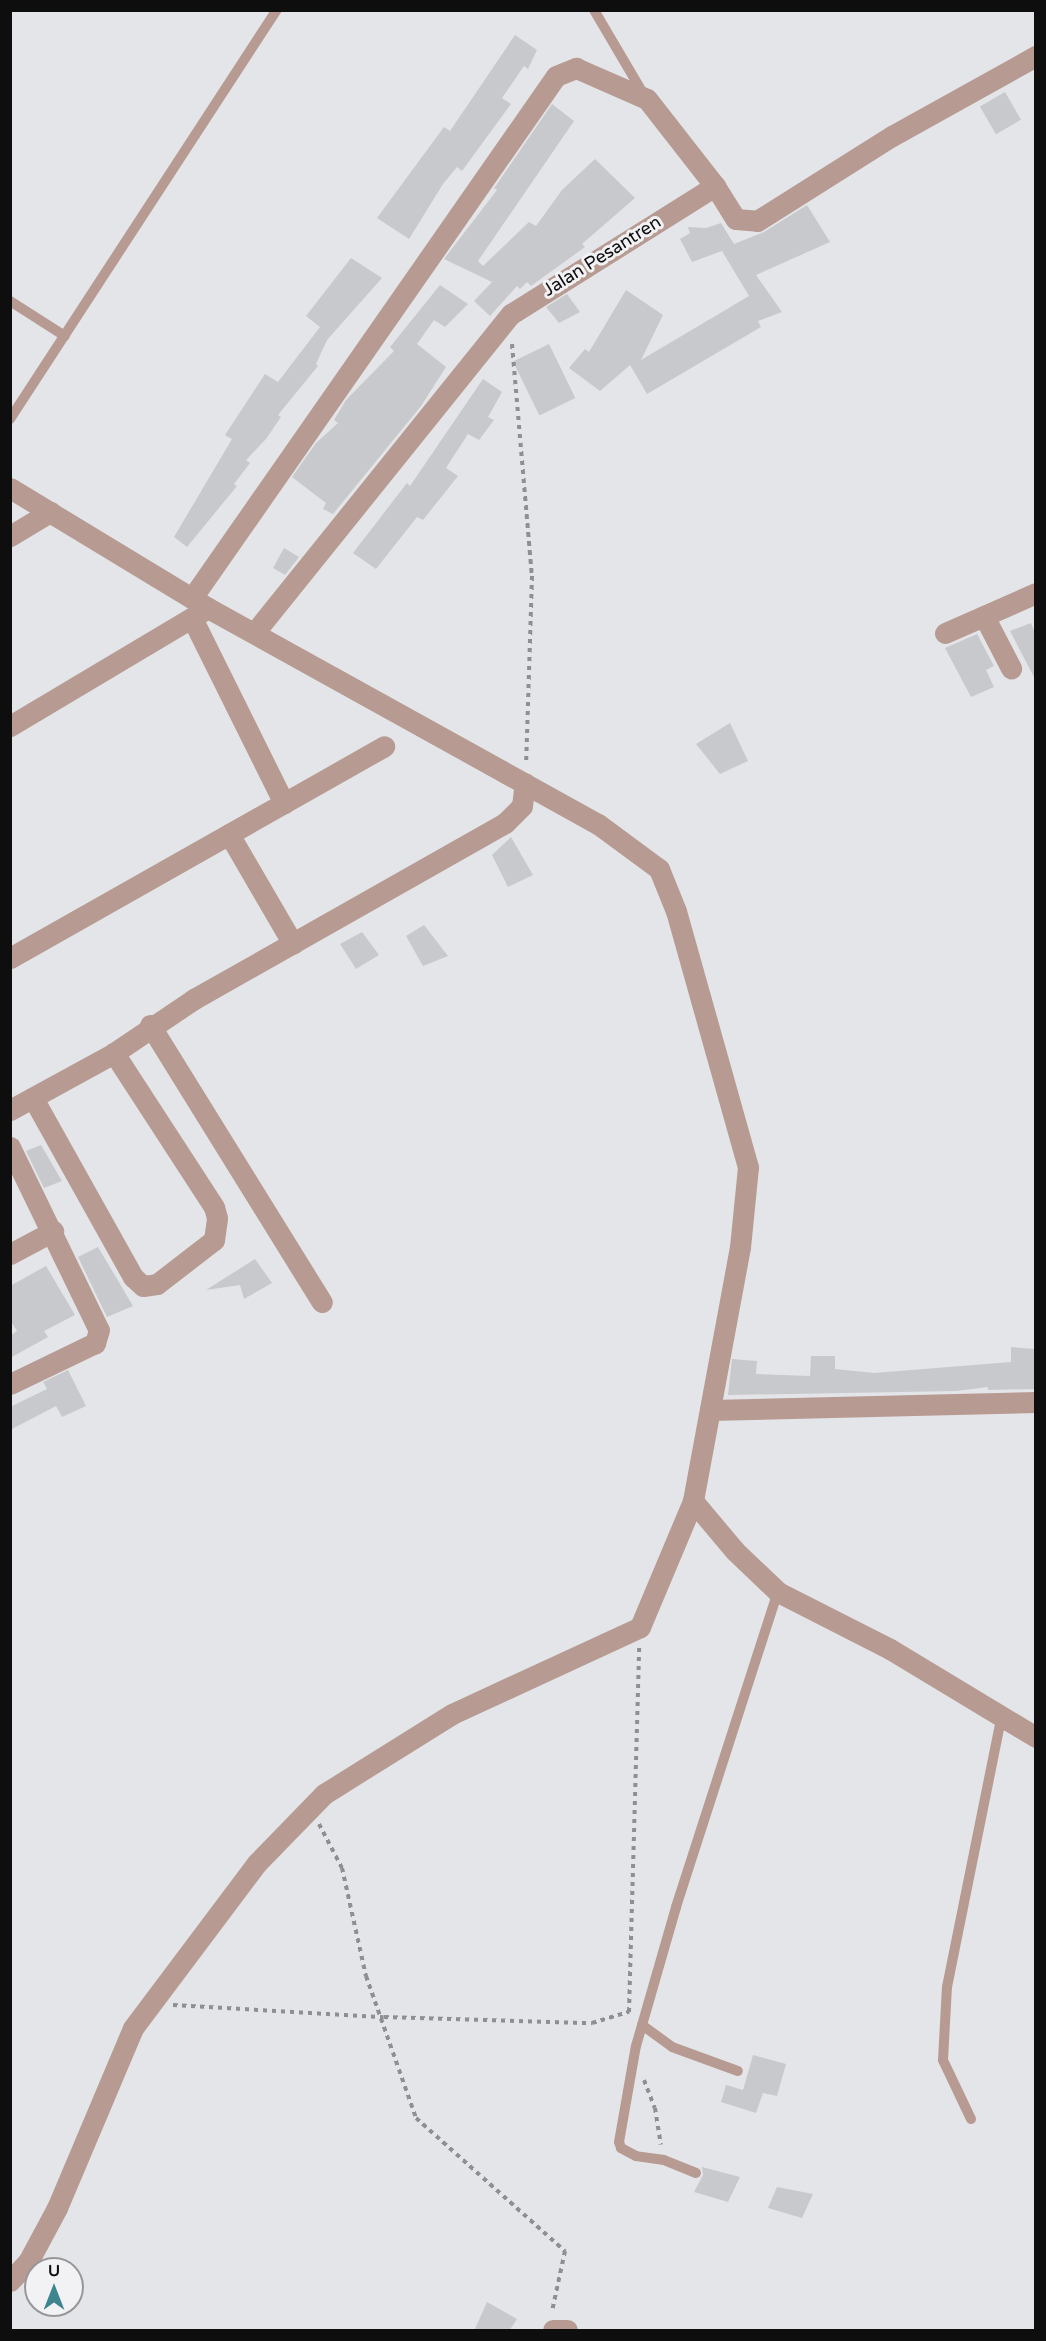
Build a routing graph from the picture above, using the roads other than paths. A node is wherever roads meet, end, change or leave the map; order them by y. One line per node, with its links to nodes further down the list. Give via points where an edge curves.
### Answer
1 (278, 10): 7 (lane)
2 (594, 10): 4 (lane)
3 (1035, 56): 5 (street, via 892,136 757,221 736,219)
4 (647, 99): 5 (street); 13 (street, via 576,68 556,76)
5 (715, 186): 15 (street, Jalan Pesantren, via 511,314)
6 (10, 301): 7 (lane)
7 (65, 336): 8 (lane)
8 (10, 419)
9 (10, 488): 10 (street)
10 (50, 512): 11 (street); 13 (street)
11 (10, 536)
12 (1035, 593): 14 (street)
13 (198, 608): 15 (street); 18 (street); 21 (street)
14 (984, 616): 16 (street); 17 (street)
15 (255, 632): 20 (street)
16 (945, 633)
17 (1011, 668)
18 (10, 726)
19 (384, 746): 21 (street)
20 (525, 783): 23 (street, via 522,806 505,823); 35 (street, via 598,824 651,860 659,869 676,911 748,1167 740,1247)
21 (284, 803): 22 (street)
22 (229, 834): 23 (street); 24 (street)
23 (292, 944): 25 (street)
24 (10, 958)
25 (150, 1025): 26 (street); 32 (street)
26 (114, 1053): 27 (street); 27 (street, via 214,1207 217,1218 214,1240 157,1284 142,1286 133,1277)
27 (33, 1098): 28 (street)
28 (10, 1110)
29 (10, 1147): 30 (street)
30 (52, 1231): 31 (street); 33 (street, via 97,1322 98,1335 94,1343)
31 (10, 1254)
32 (322, 1302)
33 (10, 1384)
34 (1035, 1402): 35 (street)
35 (710, 1410): 36 (street)
36 (693, 1501): 37 (street, via 735,1551); 44 (street, via 640,1627 452,1714 324,1794 257,1863 134,2028 57,2208 28,2262)
37 (778, 1592): 38 (street, via 890,1649 985,1705); 40 (lane, via 679,1896)
38 (1001, 1719): 39 (street); 42 (lane, via 946,1987 943,2060)
39 (1035, 1737)
40 (642, 2025): 41 (lane, via 672,2047); 43 (lane, via 621,2148)
41 (738, 2070)
42 (971, 2119)
43 (696, 2173)
44 (10, 2281)

